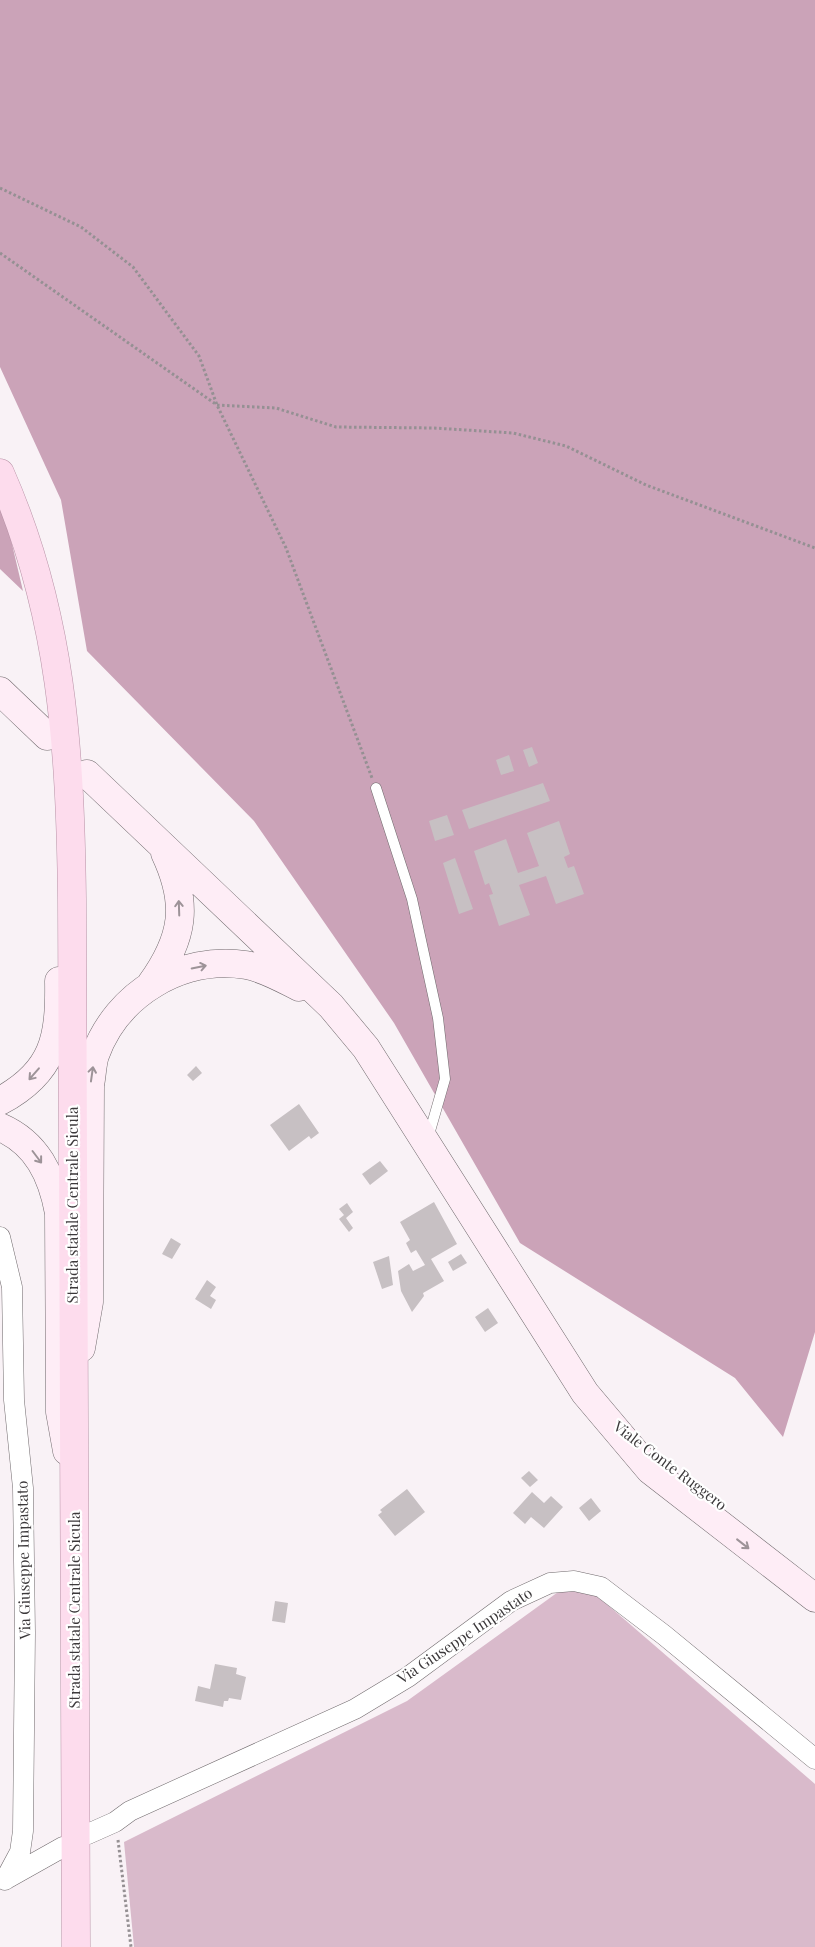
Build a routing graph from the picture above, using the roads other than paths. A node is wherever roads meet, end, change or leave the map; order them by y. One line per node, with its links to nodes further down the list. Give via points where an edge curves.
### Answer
1 (0, 472): 2 (main road, Strada statale Centrale Sicula, via 18,514)
2 (43, 595): 10 (main road, one-way to 10, via 56,766 60,1010 57,1035 48,1057 22,1087); 14 (main road, Strada statale Centrale Sicula, via 62,697 71,807)
3 (4, 697): 4 (main road)
4 (47, 736)
5 (87, 774): 7 (main road)
6 (376, 788): 12 (lane, via 412,899 438,1018 445,1079)
7 (164, 850): 8 (main road, one-way to 7, via 167,961 178,936 180,909 176,876); 9 (main road)
8 (151, 984): 9 (main road, one-way to 9, via 201,966 248,965 280,977); 14 (main road, one-way to 8, via 89,1302 90,1085 94,1056 110,1025 132,999)
9 (331, 1006): 12 (main road, Viale Conte Ruggero, via 366,1048)
10 (0, 1101)
11 (0, 1127): 15 (main road, one-way to 15, via 13,1132 28,1145 49,1174 55,1191 59,1213 60,1412)
12 (427, 1140): 16 (main road, Viale Conte Ruggero, via 540,1324 604,1416)
13 (0, 1238): 22 (street, Via Giuseppe Impastato, via 12,1287 14,1400 23,1488 25,1633 23,1831 20,1852)
14 (74, 1384): 15 (main road, Strada statale Centrale Sicula)
15 (74, 1486): 23 (main road, Strada statale Centrale Sicula)
16 (803, 1578): 17 (street); 18 (main road, Viale Conte Ruggero)
17 (815, 1592)
18 (815, 1598)
19 (815, 1759): 20 (street, Via Giuseppe Impastato, via 601,1587 574,1581 550,1582 511,1602 408,1677 355,1709 130,1810 115,1822)
20 (88, 1834)
21 (63, 1846): 22 (street, Via Giuseppe Impastato)
22 (3, 1882)
23 (76, 1947)

